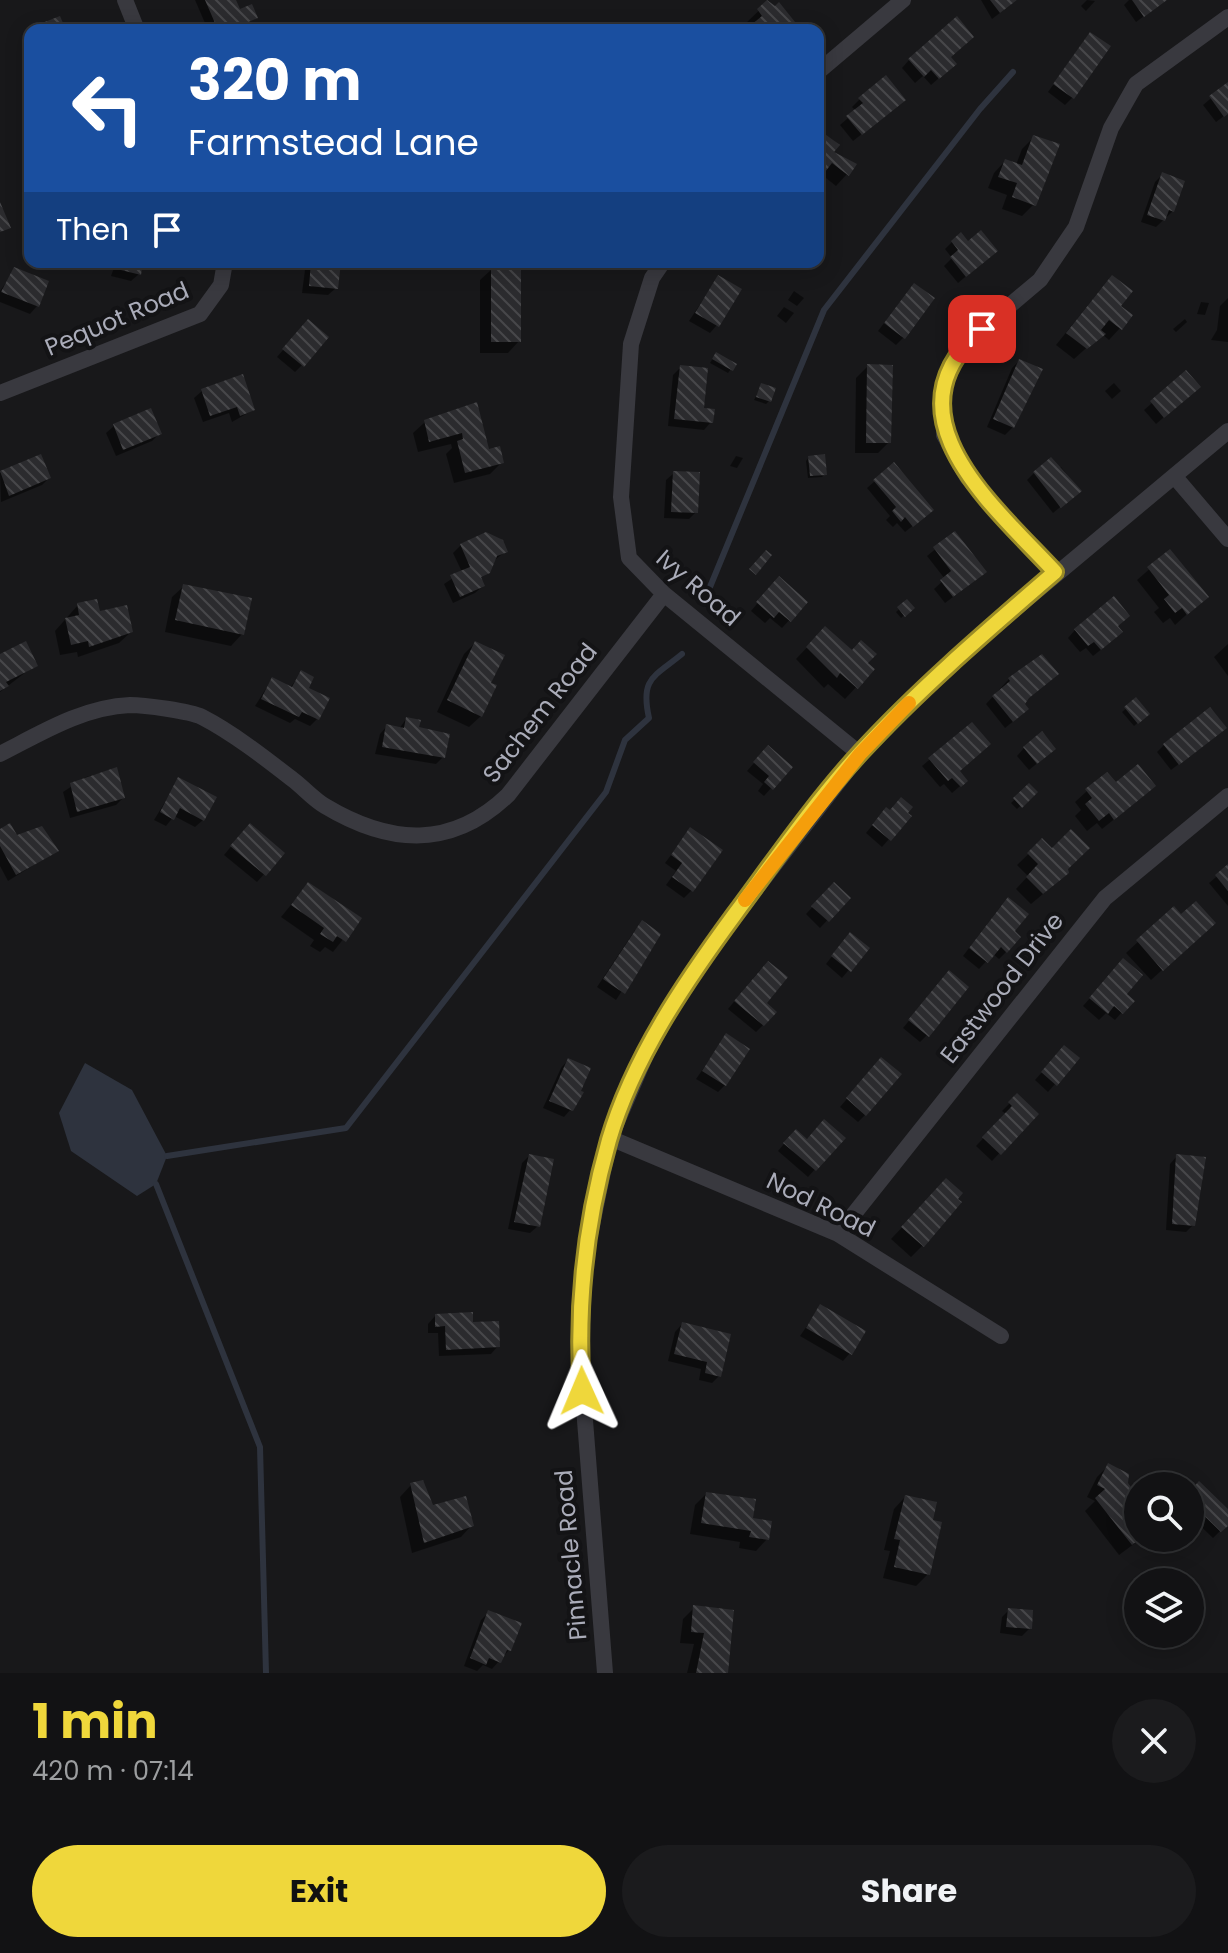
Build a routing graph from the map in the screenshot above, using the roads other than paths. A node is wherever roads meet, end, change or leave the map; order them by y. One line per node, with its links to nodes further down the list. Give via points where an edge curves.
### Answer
1 (125, 0): 4 (street)
2 (903, 0): 5 (street)
3 (1228, 17): 12 (street, via 1136,84 1111,128 1076,227 1040,280 963,345 944,383 944,435 967,477)
4 (135, 24)
5 (824, 67)
6 (224, 268): 8 (street, Pequot Road, via 213,301 200,314)
7 (659, 268): 13 (street, Ivy Road, via 631,344 621,497 629,558)
8 (0, 393)
9 (1228, 431): 10 (street, Pinnacle Road)
10 (1175, 477): 11 (street); 12 (street, Pinnacle Road)
11 (1228, 539)
12 (1055, 572): 15 (street, Pinnacle Road, via 943,669)
13 (664, 594): 14 (street, Sachem Road, via 508,795 486,816 435,837 362,823 324,806 199,715 130,705 71,717); 15 (street, Ivy Road)
14 (0, 754)
15 (860, 754): 17 (street, Pinnacle Road, via 694,969 648,1050)
16 (1228, 796): 18 (street, Eastwood Drive, via 1105,898)
17 (610, 1138): 18 (street, Nod Road); 20 (street, Pinnacle Road, via 584,1264 581,1370)
18 (838, 1234): 19 (street, Nod Road)
19 (1001, 1336)
20 (605, 1673)

